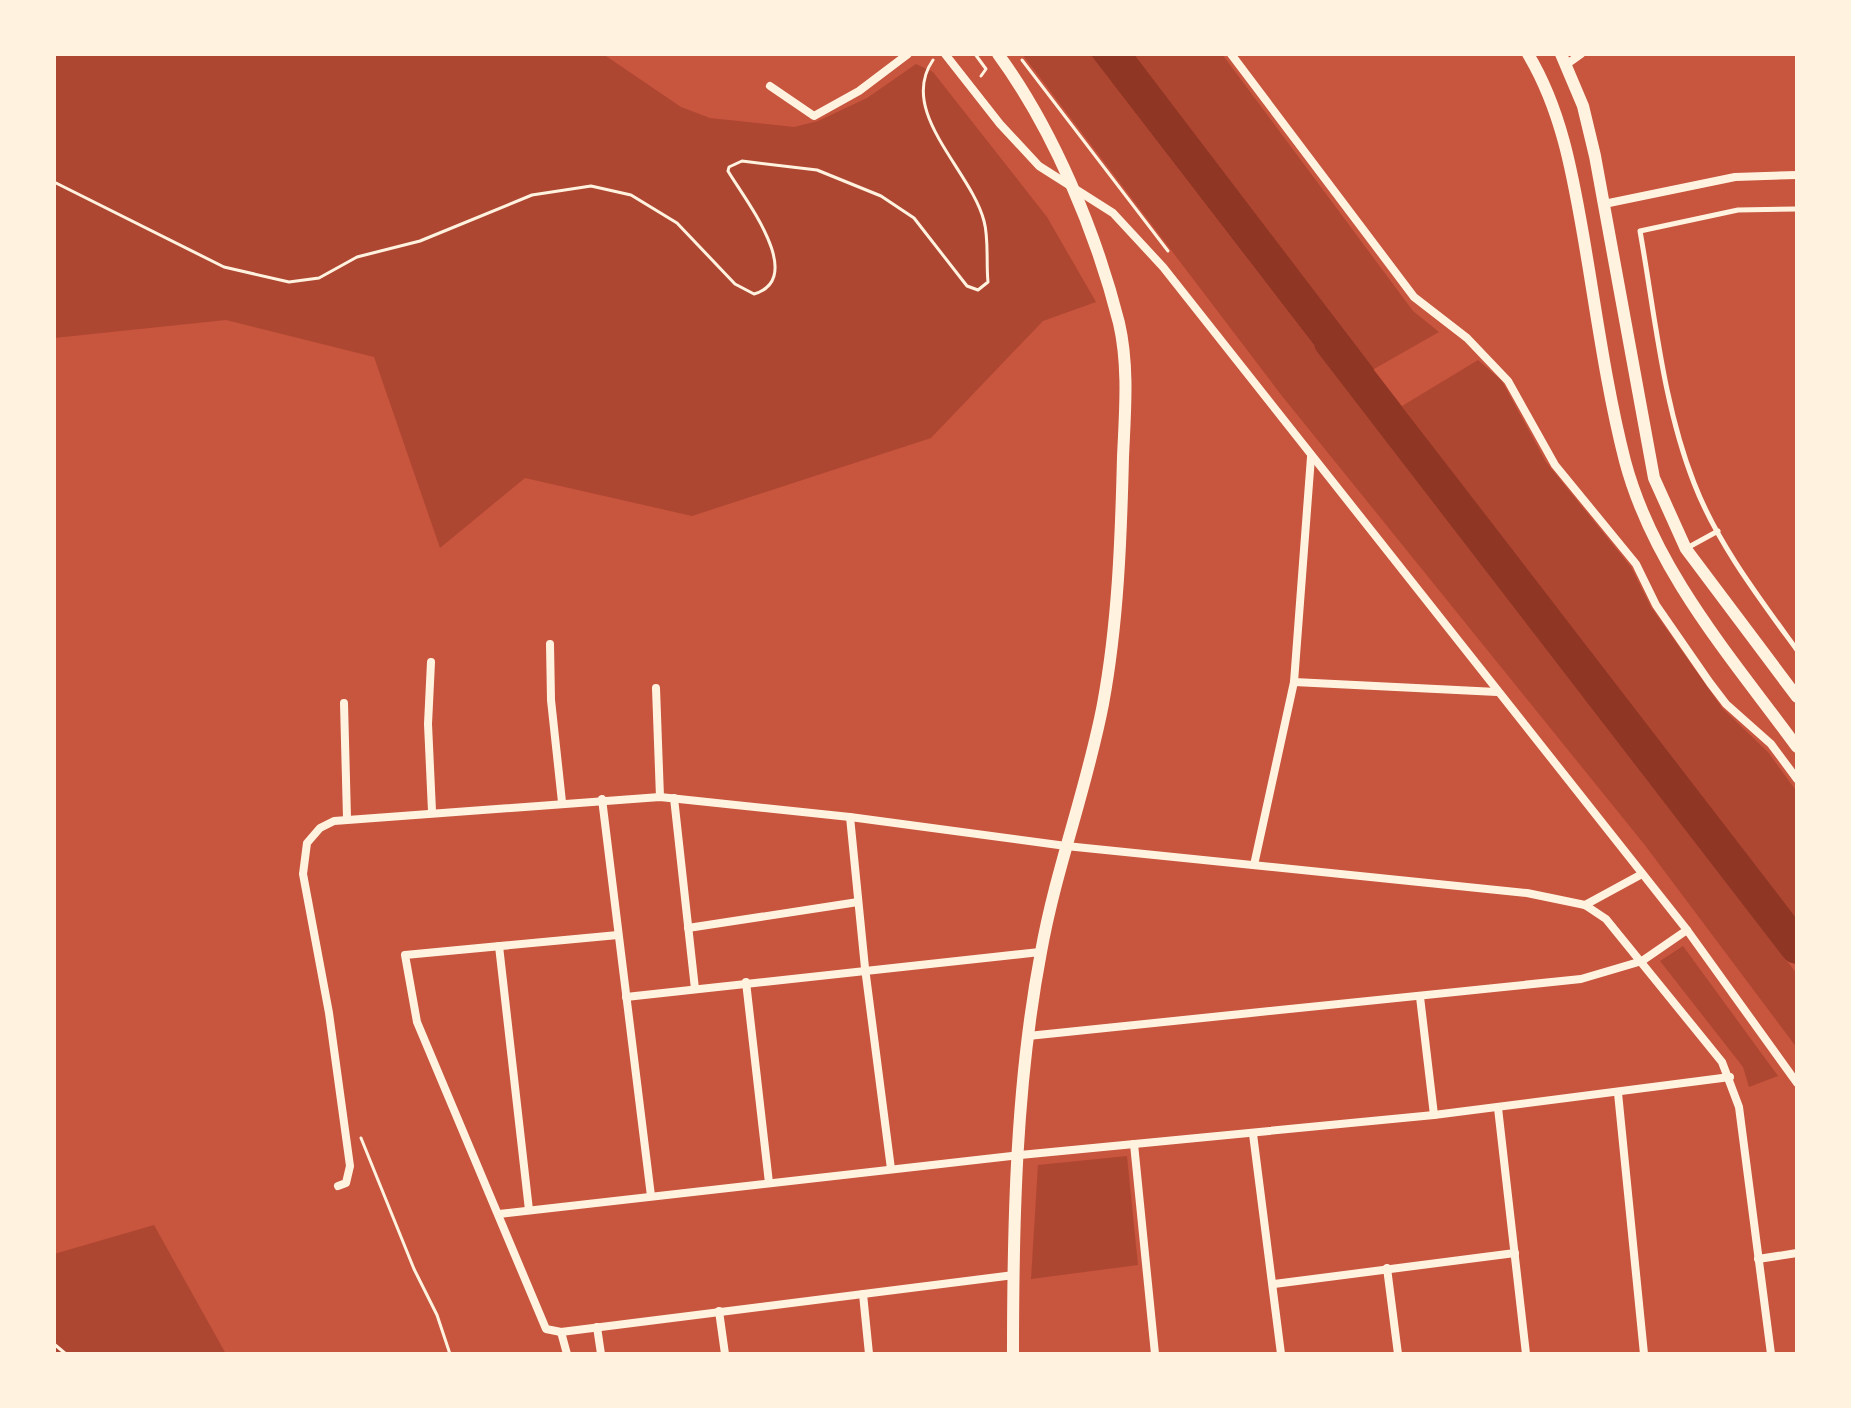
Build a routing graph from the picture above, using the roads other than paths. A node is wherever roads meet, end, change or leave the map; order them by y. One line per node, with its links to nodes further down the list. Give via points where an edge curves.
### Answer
1 (908, 54): 8 (street, via 814,116)
2 (945, 54): 10 (street, via 1039,166)
3 (998, 54): 10 (street, via 1038,114)
4 (1231, 54): 25 (street, via 1414,297 1467,338 1508,381 1555,465 1636,564 1656,605 1726,704)
5 (1528, 54): 24 (street, via 1551,98 1569,159 1620,437 1636,496 1676,578)
6 (1581, 54): 7 (street)
7 (1564, 59): 11 (street, via 1583,106)
8 (770, 86)
9 (1797, 175): 11 (street, via 1723,179)
10 (1073, 189): 13 (street, via 1113,213 1140,240); 35 (street, via 1118,322 1125,398 1111,645 1103,704)
11 (1604, 204): 15 (street, via 1654,478)
12 (1797, 209): 14 (lane, via 1738,210 1640,231 1673,410 1694,485)
13 (1311, 457): 19 (street); 21 (street)
14 (1718, 531): 15 (lane); 17 (lane)
15 (1686, 549): 22 (street)
16 (550, 644): 31 (street)
17 (1796, 648)
18 (431, 662): 32 (street)
19 (1294, 682): 21 (street); 36 (street)
20 (656, 688): 28 (street)
21 (1497, 692): 37 (street)
22 (1797, 697)
23 (344, 703): 34 (street)
24 (1782, 726): 25 (street); 26 (street)
25 (1771, 744): 27 (street)
26 (1797, 747)
27 (1797, 779)
28 (660, 797): 29 (street); 30 (street)
29 (674, 798): 33 (street); 40 (street)
30 (602, 799): 31 (street); 42 (street)
31 (562, 802): 32 (street)
32 (432, 811): 34 (street)
33 (850, 817): 35 (street); 38 (street)
34 (347, 818): 62 (street, via 320,828 307,843 303,874 350,1166 350,1176)
35 (1066, 846): 36 (street); 44 (street)
36 (1254, 865): 39 (street, via 1527,893)
37 (1642, 874): 39 (street); 41 (street)
38 (858, 902): 40 (street); 46 (street)
39 (1585, 905): 45 (street, via 1606,919)
40 (688, 928): 48 (street)
41 (1687, 930): 45 (street); 53 (street)
42 (618, 935): 43 (street); 49 (street)
43 (499, 946): 64 (street); 65 (street, via 405,955 417,1022)
44 (1040, 952): 46 (street); 51 (street)
45 (1642, 961): 50 (street, via 1581,979); 52 (street)
46 (865, 968): 47 (street); 60 (street)
47 (746, 982): 48 (street); 61 (street)
48 (695, 989): 49 (street)
49 (626, 997): 63 (street)
50 (1420, 997): 51 (street); 56 (street)
51 (1028, 1036): 59 (street)
52 (1730, 1077): 54 (street); 68 (street, via 1739,1107)
53 (1797, 1083)
54 (1618, 1093): 55 (street); 85 (street)
55 (1498, 1108): 56 (street); 66 (street)
56 (1434, 1115): 57 (street)
57 (1253, 1134): 58 (street); 71 (street)
58 (1134, 1144): 59 (street); 81 (street)
59 (1020, 1155): 60 (street); 70 (street)
60 (891, 1169): 61 (street)
61 (769, 1183): 63 (street)
62 (338, 1186)
63 (651, 1196): 64 (street)
64 (529, 1210): 65 (street)
65 (499, 1214): 75 (street, via 546,1329)
66 (1515, 1253): 69 (street); 84 (street)
67 (1797, 1253): 68 (street)
68 (1758, 1259): 86 (street)
69 (1387, 1268): 71 (street); 83 (street)
70 (1014, 1275): 72 (street); 80 (street)
71 (1274, 1284): 82 (street)
72 (863, 1294): 73 (street); 79 (street)
73 (719, 1311): 74 (street); 78 (street)
74 (597, 1327): 75 (street); 77 (street)
75 (561, 1332): 76 (street)
76 (567, 1354)
77 (601, 1354)
78 (725, 1354)
79 (869, 1354)
80 (1013, 1354)
81 (1155, 1354)
82 (1281, 1354)
83 (1398, 1354)
84 (1526, 1354)
85 (1644, 1354)
86 (1771, 1354)

